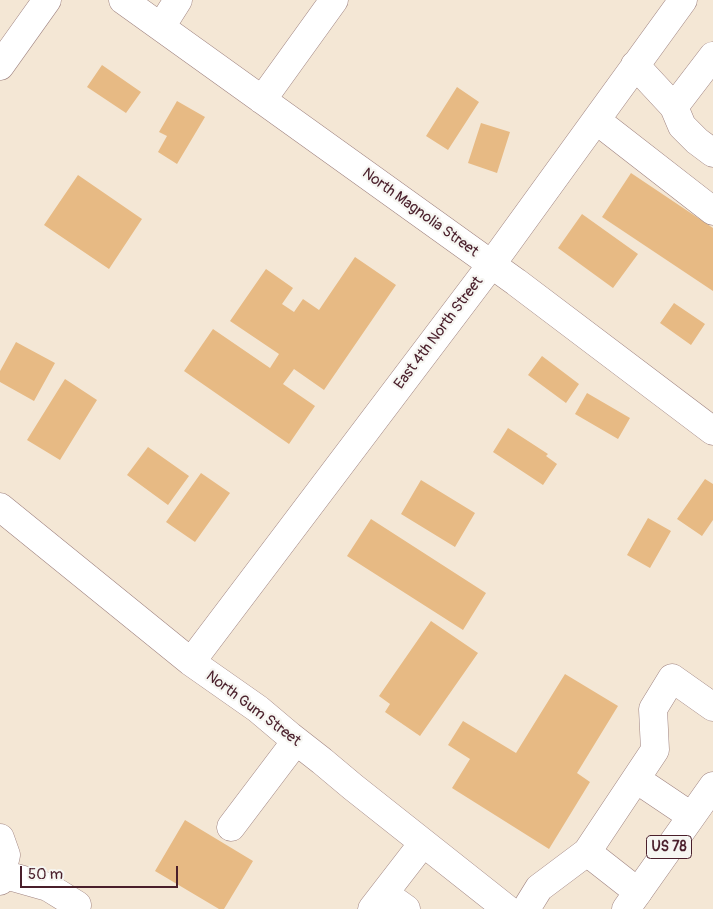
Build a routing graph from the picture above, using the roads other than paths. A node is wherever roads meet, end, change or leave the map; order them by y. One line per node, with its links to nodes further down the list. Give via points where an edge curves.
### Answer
1 (47, 0): 9 (street)
2 (123, 0): 6 (street, North Magnolia Street)
3 (178, 0): 6 (street)
4 (334, 0): 10 (street)
5 (679, 2): 8 (street, East 4th North Street)
6 (161, 27): 10 (street, North Magnolia Street)
7 (713, 56): 11 (street)
8 (635, 65): 11 (street); 12 (street, East 4th North Street)
9 (0, 66)
10 (262, 100): 15 (street, North Magnolia Street)
11 (674, 107): 13 (street, via 682,126)
12 (596, 120): 14 (street); 15 (street, East 4th North Street)
13 (713, 153)
14 (713, 211)
15 (491, 265): 16 (street, North Magnolia Street); 18 (street, East 4th North Street)
16 (713, 431)
17 (0, 507): 18 (street, North Gum Street)
18 (191, 662): 20 (street, North Gum Street, via 258,709)
19 (713, 707): 21 (street, via 672,678 653,709 655,750)
20 (296, 741): 24 (street); 26 (street, North Gum Street)
21 (636, 779): 23 (street); 27 (street)
22 (713, 786): 23 (street, US 78)
23 (692, 816): 29 (street, US 78)
24 (231, 828)
25 (0, 838): 28 (street, via 6,855)
26 (423, 843): 30 (street); 32 (street, North Gum Street)
27 (587, 852): 29 (street); 33 (street, via 539,888)
28 (1, 878): 31 (street, via 48,887)
29 (632, 900)
30 (388, 904)
31 (78, 908)
32 (507, 909)
33 (526, 909)

